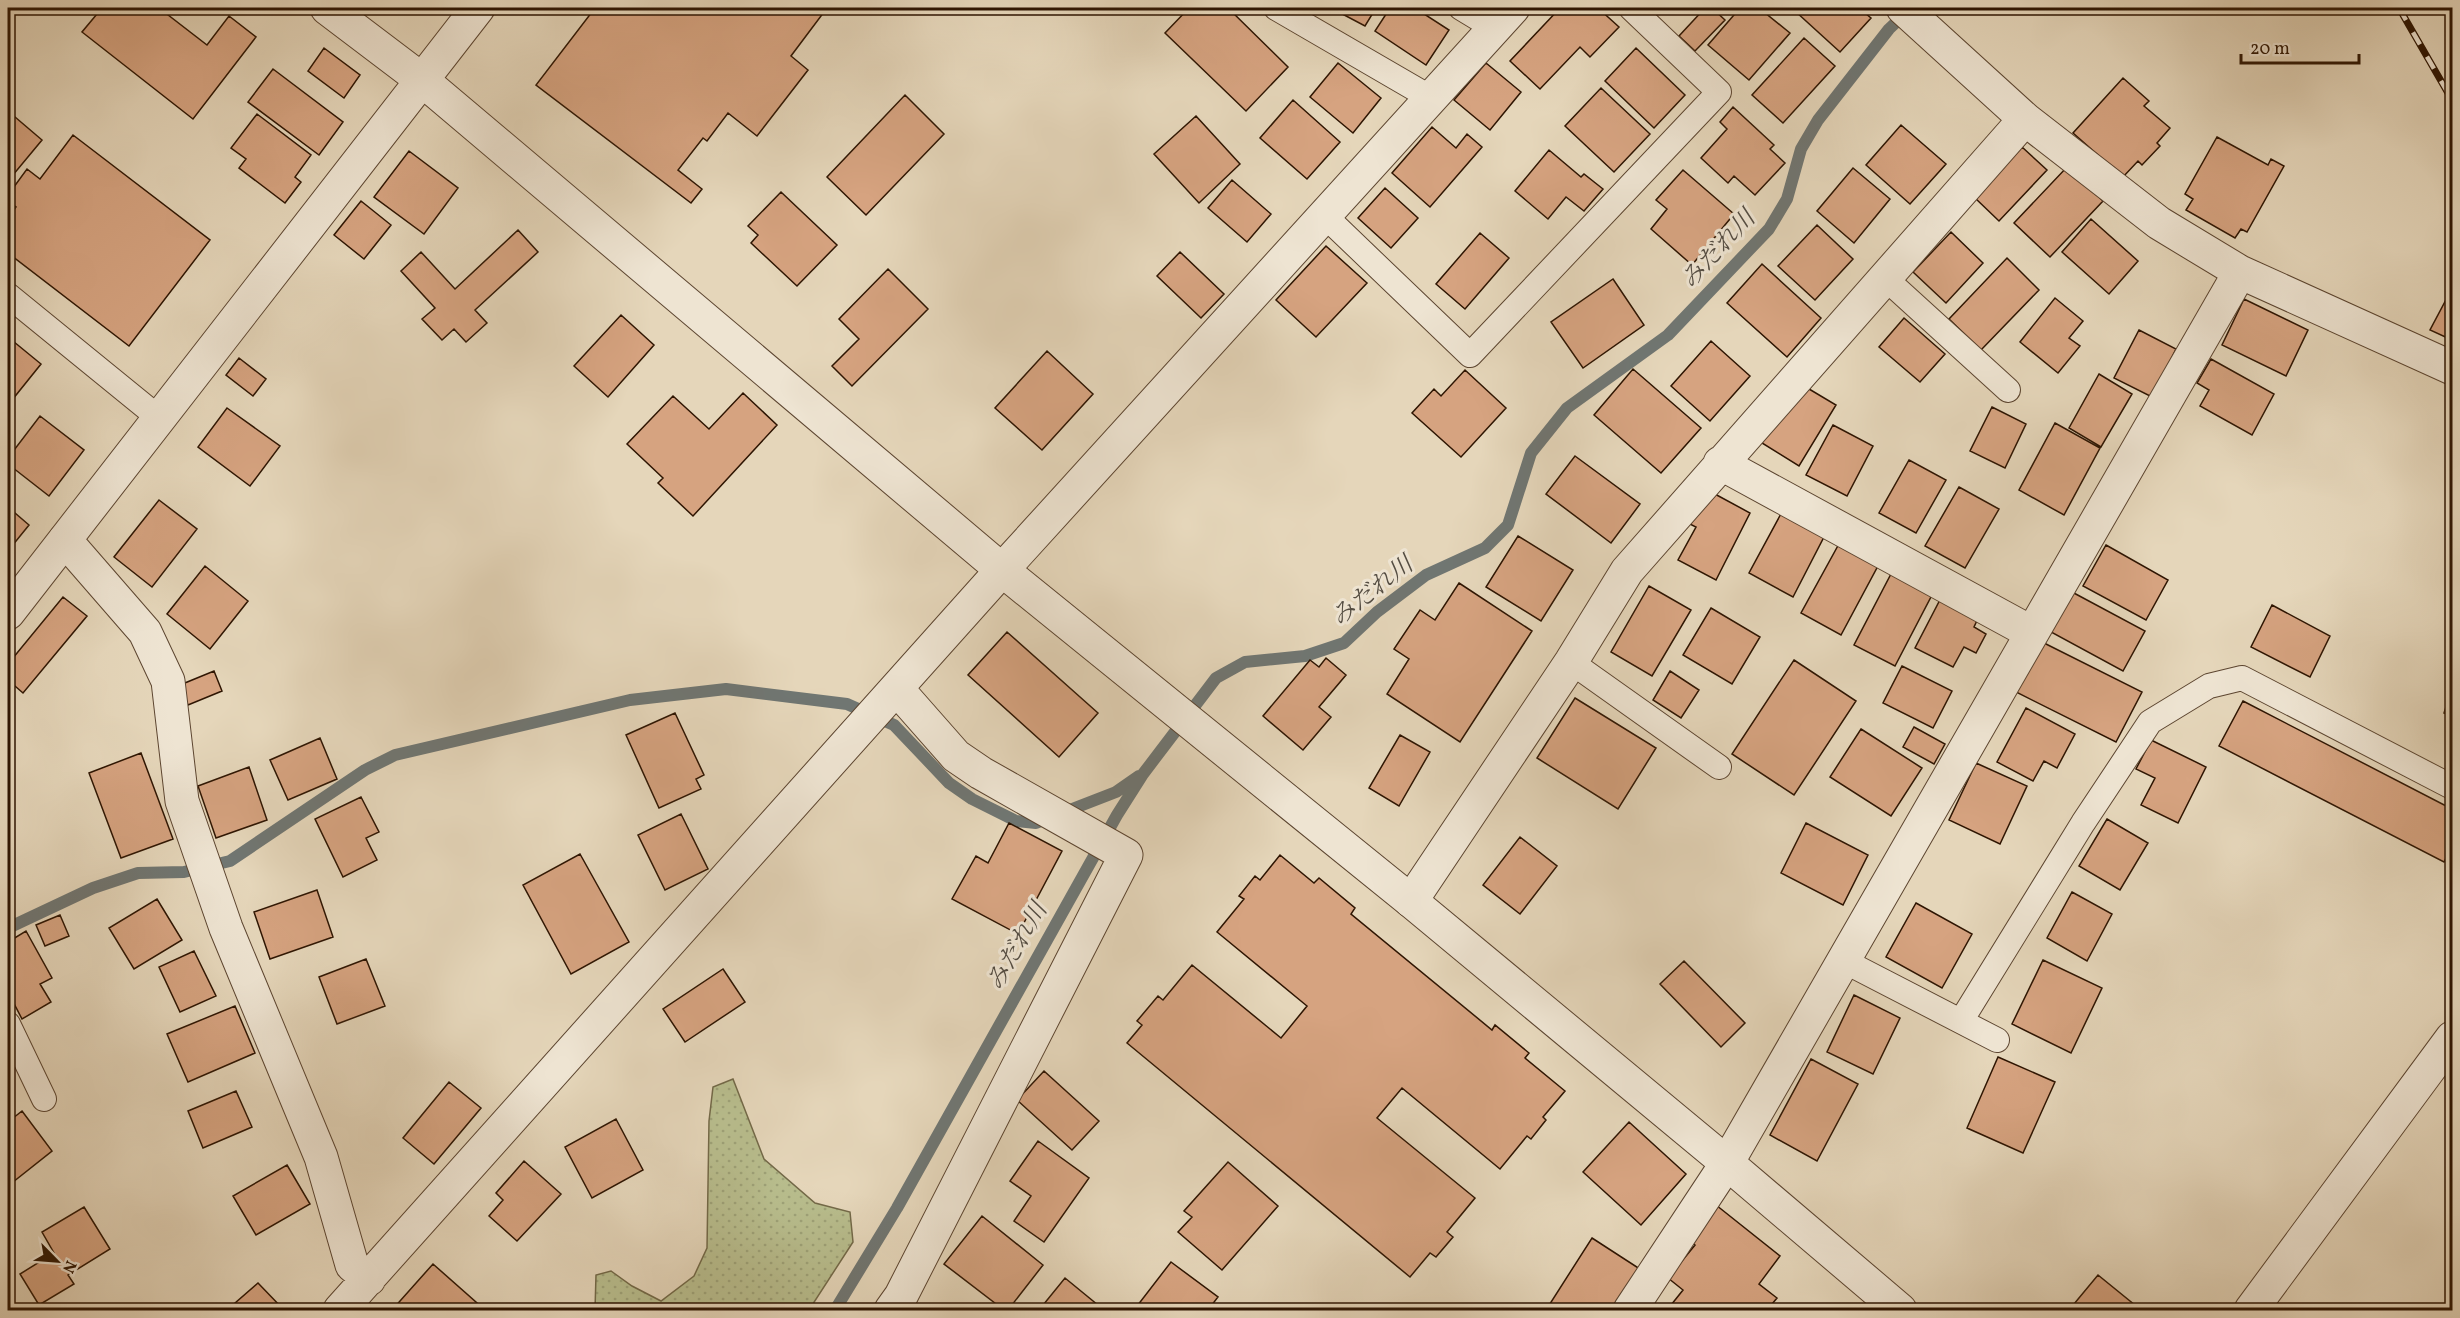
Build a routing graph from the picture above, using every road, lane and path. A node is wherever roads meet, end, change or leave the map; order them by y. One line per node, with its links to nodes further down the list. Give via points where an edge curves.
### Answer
1 (327, 8): 8 (street)
2 (478, 8): 8 (street)
3 (1276, 8): 9 (lane)
4 (1461, 8): 7 (lane)
5 (1631, 8): 11 (lane, via 1719,92 1470,354)
6 (1903, 8): 10 (street)
7 (1503, 18): 9 (street)
8 (422, 80): 17 (street); 20 (street)
9 (1431, 98): 11 (street)
10 (2025, 119): 12 (street, via 2159,223); 13 (street)
11 (1324, 216): 20 (street)
12 (2240, 272): 15 (street); 22 (street)
13 (1884, 278): 16 (lane); 18 (street)
14 (8, 295): 17 (lane)
15 (2452, 368)
16 (2008, 390)
17 (159, 418): 19 (street)
18 (1720, 463): 22 (street); 23 (street, via 1626,571)
19 (64, 540): 21 (street); 35 (street, via 145,632 168,681 182,801 226,928 321,1157 352,1265)
20 (1002, 570): 24 (street); 27 (street)
21 (8, 613)
22 (2032, 633): 28 (street)
23 (1571, 662): 25 (lane); 27 (street)
24 (897, 689): 35 (street); 37 (street, via 956,756 1126,855)
25 (1719, 767)
26 (2452, 787): 29 (lane, via 2242,678 2209,686 2151,722 2082,823)
27 (1411, 901): 34 (street)
28 (1844, 961): 29 (lane); 34 (street)
29 (1961, 1021): 32 (lane)
30 (8, 1024): 33 (lane)
31 (2452, 1038): 40 (street)
32 (1997, 1040)
33 (44, 1099)
34 (1727, 1163): 38 (street); 39 (street)
35 (369, 1279): 36 (street)
36 (340, 1311)
37 (891, 1311)
38 (1630, 1311)
39 (1900, 1311)
40 (2251, 1311)

